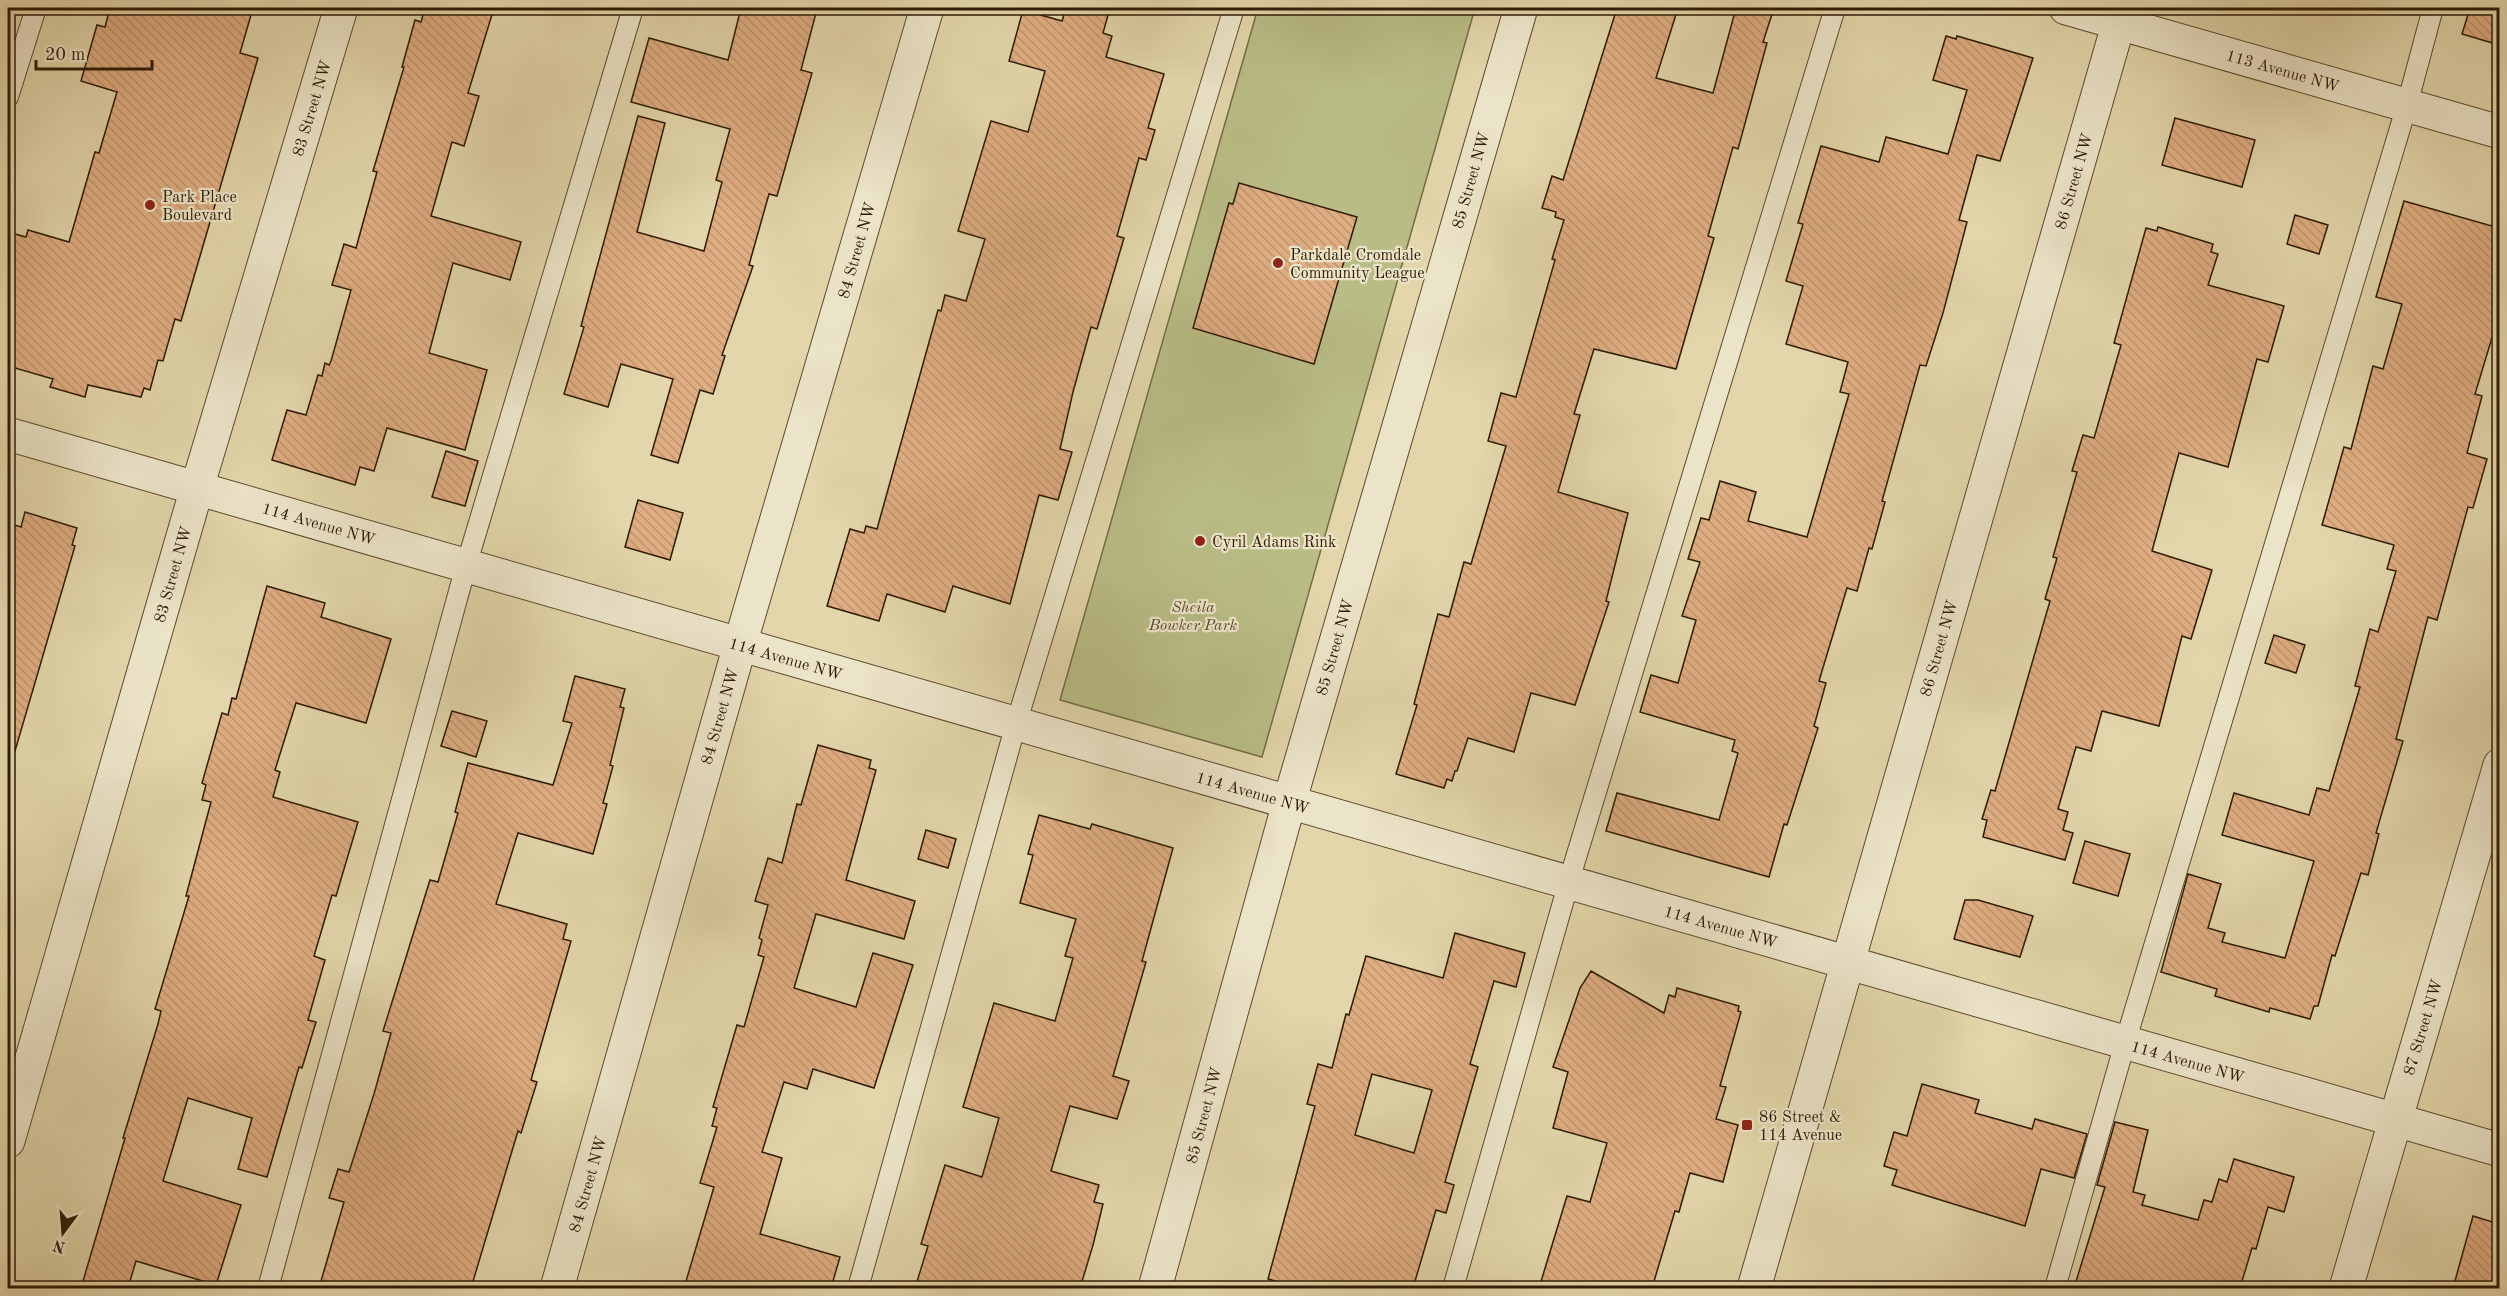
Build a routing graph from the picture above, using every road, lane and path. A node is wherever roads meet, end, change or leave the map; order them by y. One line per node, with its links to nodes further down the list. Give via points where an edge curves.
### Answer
1 (36, 8): 11 (lane)
2 (341, 8): 15 (street, 83 Street NW)
3 (633, 8): 16 (lane)
4 (927, 8): 17 (street, 84 Street NW)
5 (1234, 8): 18 (lane)
6 (1521, 8): 20 (street, 85 Street NW)
7 (1836, 8): 21 (lane)
8 (2066, 8): 10 (street, 113 Avenue NW)
9 (2433, 8): 12 (lane)
10 (2121, 15): 12 (street, 113 Avenue NW); 22 (street, 86 Street NW)
11 (8, 97)
12 (2407, 105): 13 (street, 113 Avenue NW); 23 (lane)
13 (2499, 132)
14 (8, 434): 15 (street, 114 Avenue NW)
15 (197, 488): 16 (street, 114 Avenue NW); 25 (street, 83 Street NW)
16 (466, 566): 17 (street, 114 Avenue NW); 27 (lane)
17 (740, 644): 18 (street, 114 Avenue NW); 28 (street, 84 Street NW)
18 (1016, 724): 20 (street, 114 Avenue NW); 29 (lane)
19 (2499, 765): 24 (street, 87 Street NW)
20 (1289, 802): 21 (street, 114 Avenue NW); 30 (street, 85 Street NW)
21 (1569, 883): 22 (street, 114 Avenue NW); 31 (lane)
22 (1846, 962): 23 (street, 114 Avenue NW); 32 (street, 86 Street NW)
23 (2125, 1043): 24 (street, 114 Avenue NW); 33 (lane)
24 (2394, 1120): 26 (street, 114 Avenue NW); 34 (street, 87 Street NW)
25 (8, 1141)
26 (2499, 1150)
27 (268, 1288)
28 (557, 1288)
29 (858, 1288)
30 (1155, 1288)
31 (1453, 1288)
32 (1754, 1288)
33 (2055, 1288)
34 (2346, 1288)

